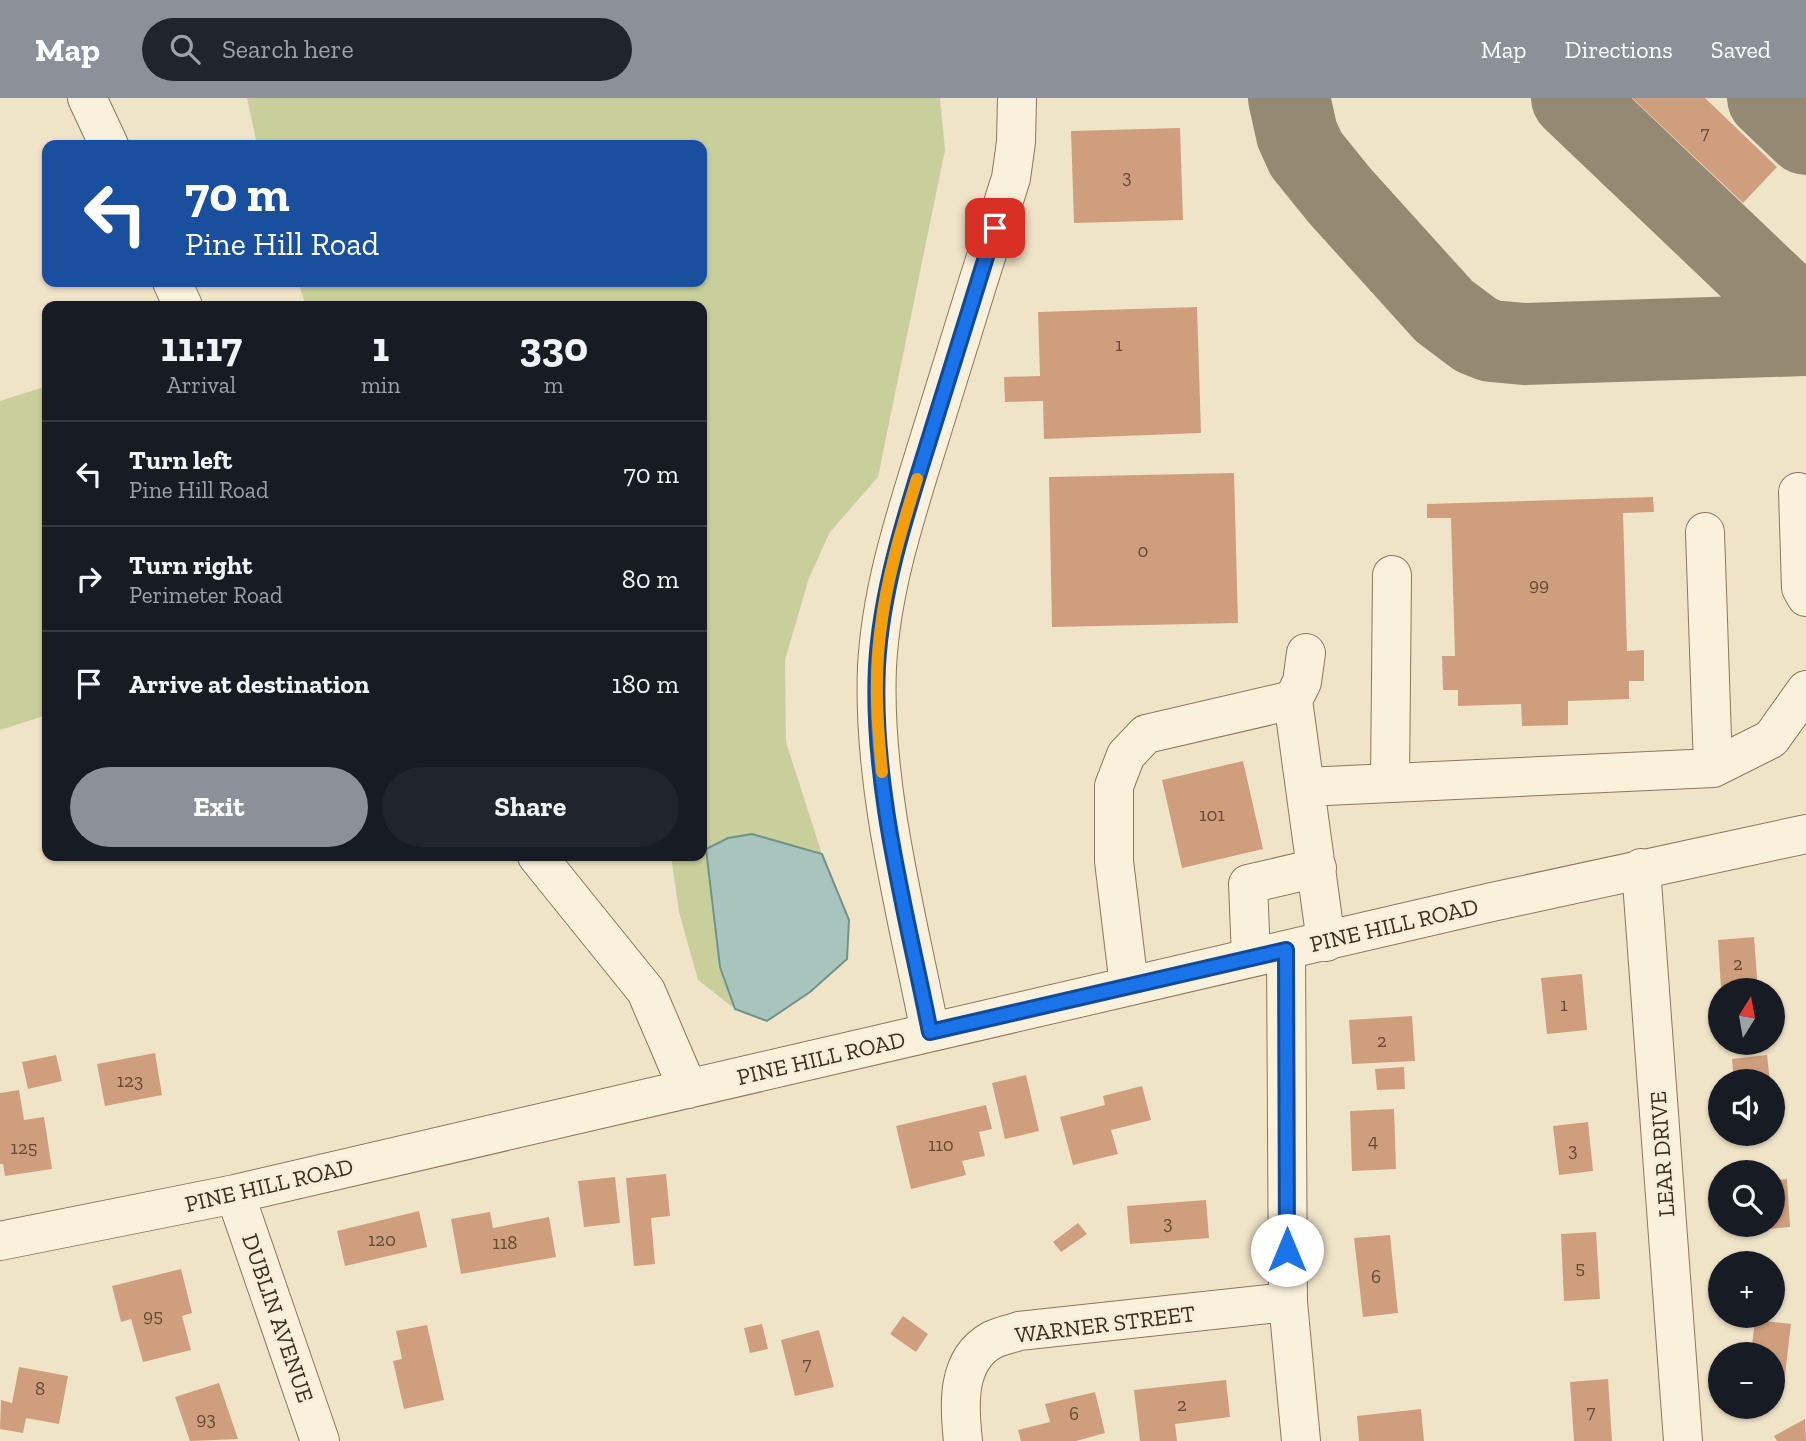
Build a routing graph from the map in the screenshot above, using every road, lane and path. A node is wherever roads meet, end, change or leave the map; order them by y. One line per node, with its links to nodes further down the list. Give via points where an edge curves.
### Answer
1 (87, 98): 3 (street)
2 (1017, 98): 21 (street, via 1011,178 907,512 881,625 877,667 884,791)
3 (107, 140)
4 (1798, 492): 7 (street, via 1801,588)
5 (1705, 532): 11 (street)
6 (1392, 575): 12 (street)
7 (1806, 597)
8 (1306, 653): 10 (street, via 1302,682)
9 (1806, 690): 11 (street, via 1772,738)
10 (1293, 700): 13 (street); 20 (street, via 1146,734 1126,755 1115,786 1114,861)
11 (1713, 768): 12 (street)
12 (1390, 783): 13 (street)
13 (1305, 787): 16 (street)
14 (1806, 834): 17 (street, PINE HILL ROAD)
15 (541, 861): 22 (street, via 646,991)
16 (1317, 868): 18 (street); 19 (street, via 1248,884)
17 (1641, 868): 18 (street, PINE HILL ROAD); 29 (street, LEAR DRIVE)
18 (1326, 942): 19 (street, PINE HILL ROAD)
19 (1268, 954): 20 (street, PINE HILL ROAD); 25 (street)
20 (1129, 986): 21 (street, PINE HILL ROAD)
21 (930, 1032): 22 (street, PINE HILL ROAD)
22 (688, 1089): 23 (street, PINE HILL ROAD)
23 (235, 1194): 24 (street, PINE HILL ROAD); 26 (street, DUBLIN AVENUE)
24 (0, 1241)
25 (1288, 1302): 27 (street, WARNER STREET, via 1019,1331 992,1340 965,1372 960,1393); 28 (street)
26 (320, 1441)
27 (963, 1441)
28 (1301, 1441)
29 (1683, 1441)

